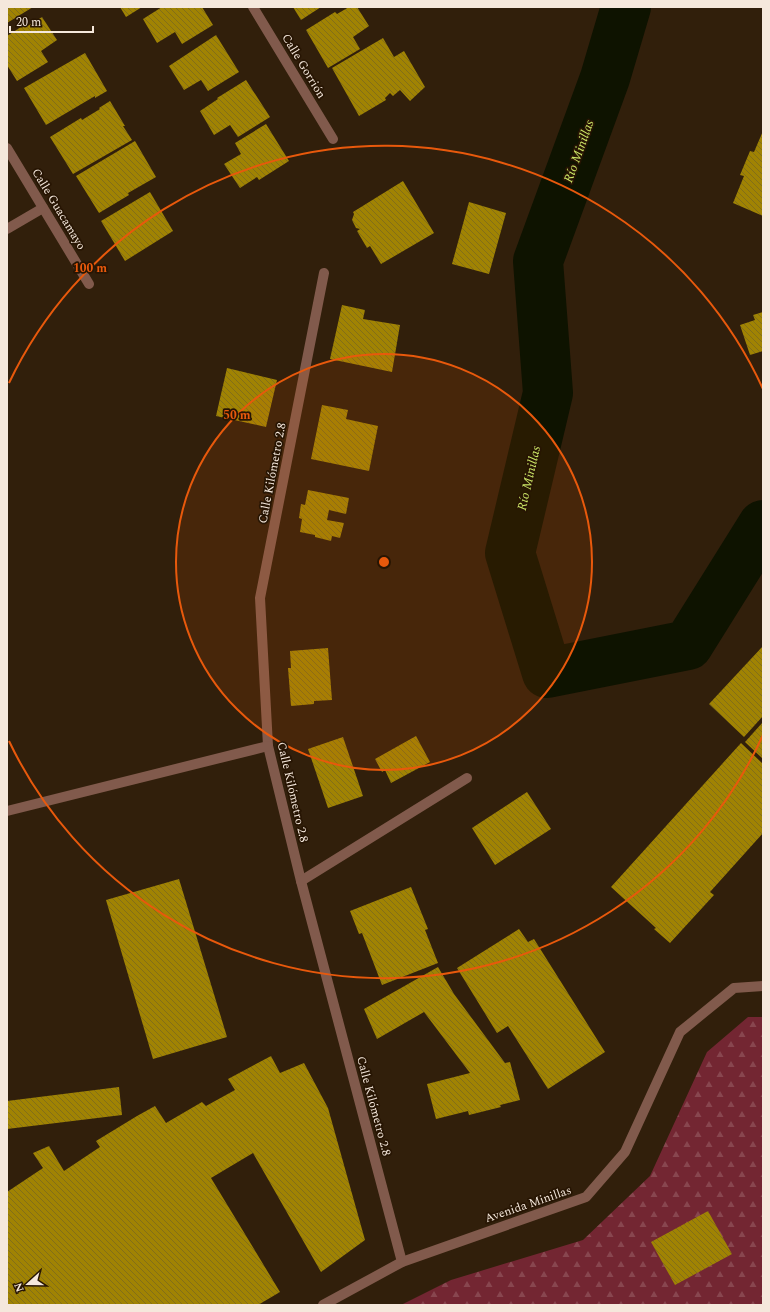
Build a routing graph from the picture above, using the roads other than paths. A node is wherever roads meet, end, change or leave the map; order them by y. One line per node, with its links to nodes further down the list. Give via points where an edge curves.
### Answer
1 (253, 7): 2 (street, Calle Gorrión)
2 (333, 139)
3 (7, 148): 4 (street, Calle Guacamayo)
4 (43, 208): 5 (street); 7 (street, Calle Guacamayo)
5 (7, 229)
6 (324, 273): 8 (street, Calle Kilómetro 2.8, via 260,598)
7 (88, 284)
8 (268, 746): 10 (street); 11 (street, Calle Kilómetro 2.8)
9 (467, 778): 11 (street)
10 (7, 811)
11 (301, 881): 13 (street, Calle Kilómetro 2.8)
12 (763, 986): 13 (street, Avenida Minillas, via 734,988 680,1032 625,1152 586,1197)
13 (402, 1262): 14 (street, Avenida Minillas)
14 (323, 1305)

